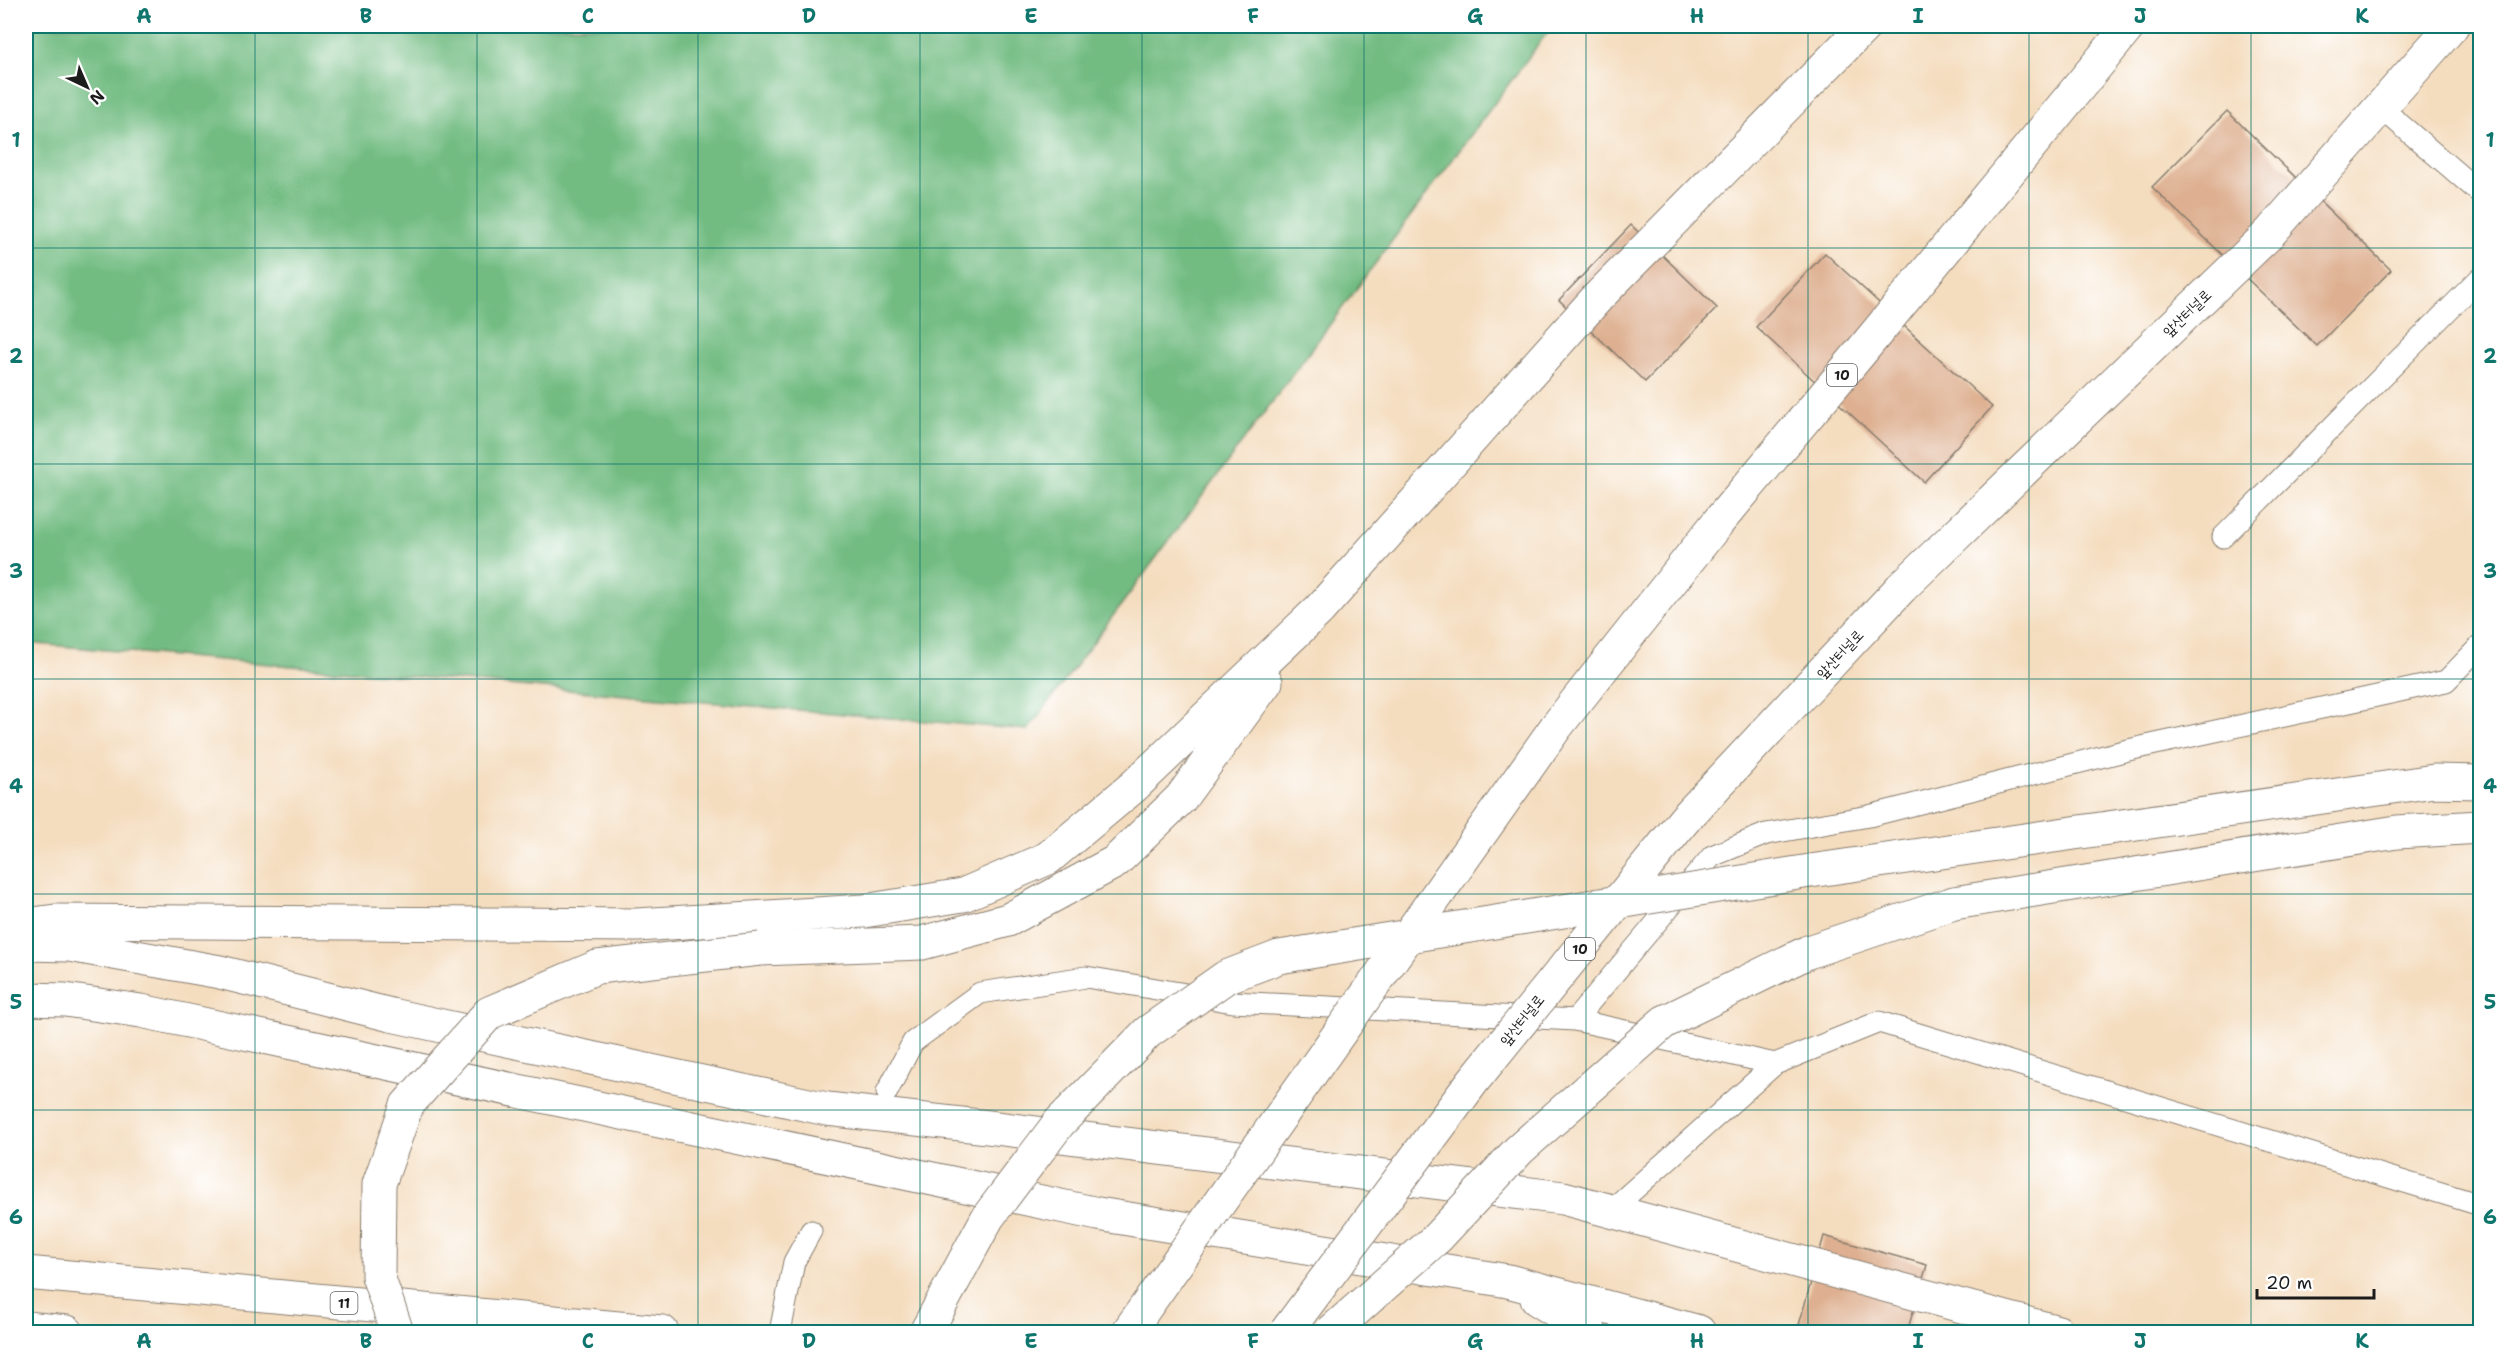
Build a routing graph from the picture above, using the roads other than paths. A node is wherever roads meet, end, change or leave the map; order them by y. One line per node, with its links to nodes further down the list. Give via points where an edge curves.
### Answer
1 (1865, 26): 8 (highway, via 1598,297)
2 (2129, 26): 29 (highway, 10, bridge, via 1719,521 1556,727)
3 (2452, 26): 4 (highway, 앞산터널로 / 10)
4 (2380, 107): 5 (lane); 30 (highway, 앞산터널로 / 10, bridge, via 2268,235 1901,588 1684,820 1473,1081)
5 (2481, 193)
6 (2481, 279): 7 (lane)
7 (2223, 537)
8 (1319, 610): 12 (highway, via 1133,787 1048,858 963,895 864,911 637,925 55,921); 25 (highway, bridge, via 1181,798 1115,862 1008,920 922,943 760,950 597,967 489,1013 407,1105 379,1184 378,1276)
9 (2481, 646): 15 (lane, via 2446,681 2128,750 1869,816 1766,834 1712,856)
10 (2481, 782): 28 (highway, bridge, via 2434,781 1810,871 1279,957 1226,977 1148,1032 1059,1123 988,1217)
11 (2481, 827): 31 (highway, bridge, via 2397,832 1954,903 1808,952 1664,1022 1519,1150 1437,1238)
12 (26, 925)
13 (26, 944): 19 (highway, via 69,945 220,972 391,1015 827,1109 1563,1198)
14 (26, 999): 22 (highway, via 65,1000 141,1011 1098,1214)
15 (1575, 1020): 16 (lane); 17 (lane, via 1233,1002 1086,977 981,993 913,1042)
16 (1775, 1064): 18 (lane, via 1879,1022); 19 (lane)
17 (886, 1092)
18 (2474, 1203)
19 (1610, 1211): 34 (highway)
20 (811, 1231): 27 (lane, via 794,1262)
21 (26, 1274): 26 (highway, 11)
22 (1508, 1281): 32 (highway); 33 (highway)
23 (26, 1328): 24 (highway)
24 (66, 1332)
25 (397, 1332)
26 (662, 1332)
27 (780, 1332)
28 (926, 1332)
29 (1128, 1332)
30 (1286, 1332)
31 (1331, 1332)
32 (1590, 1332)
33 (1699, 1332)
34 (2058, 1332)

